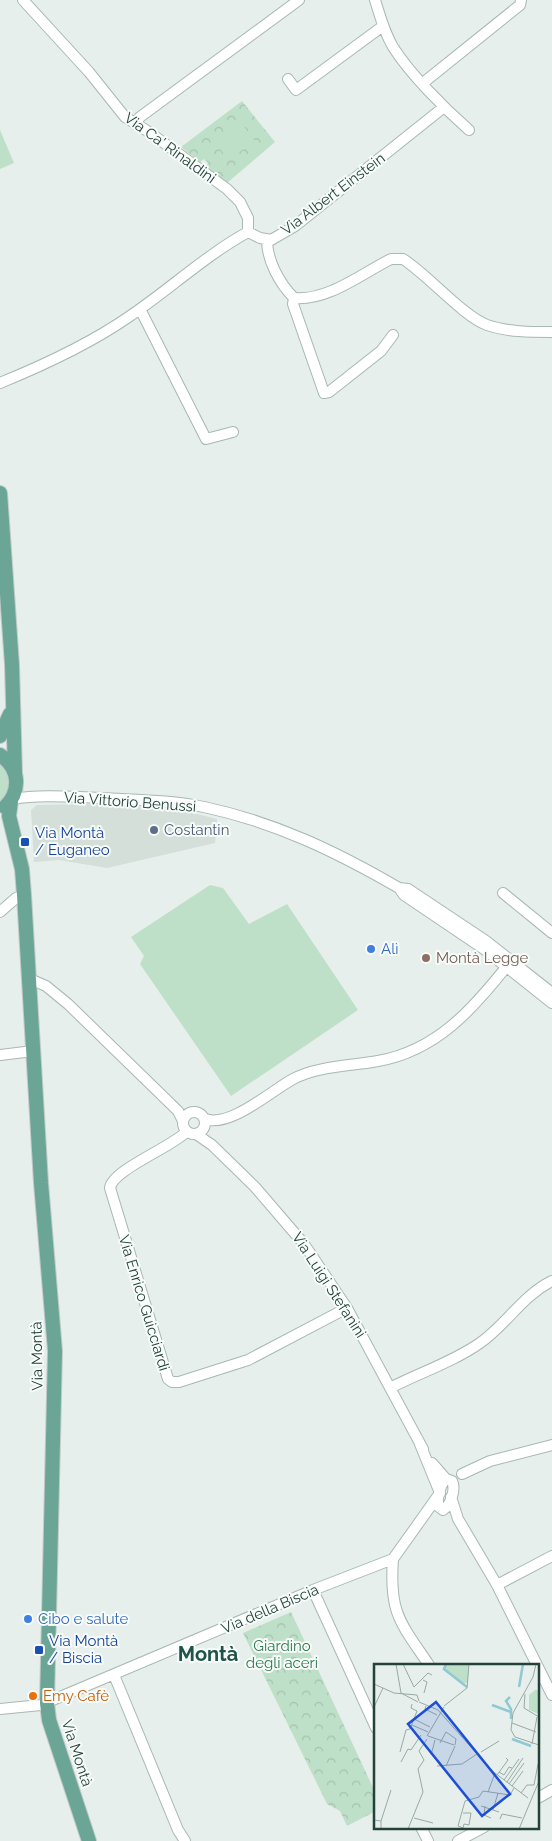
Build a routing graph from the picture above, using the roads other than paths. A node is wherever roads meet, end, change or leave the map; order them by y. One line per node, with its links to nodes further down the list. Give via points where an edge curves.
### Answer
1 (23, 0): 9 (street, Via Ca' Rinaldini, via 125,117)
2 (299, 0): 9 (street, via 140,117)
3 (375, 0): 5 (street)
4 (521, 0): 7 (street, via 520,6)
5 (383, 26): 6 (street, via 296,90); 7 (street, via 394,48)
6 (288, 79)
7 (423, 83): 8 (street)
8 (444, 107): 10 (street); 12 (street, Via Albert Einstein, via 294,226)
9 (135, 124): 11 (street, Via Ca' Rinaldini, via 227,189 247,213)
10 (469, 130)
11 (248, 232): 12 (street, Via Albert Einstein); 14 (street, via 221,247)
12 (267, 240): 13 (street, via 277,274)
13 (294, 298): 15 (street, via 306,299 325,294 391,259 403,259 486,325 509,330); 16 (street, via 324,393 381,351)
14 (140, 308): 17 (street, via 67,352); 18 (street, via 206,439)
15 (552, 332)
16 (393, 336)
17 (0, 383)
18 (233, 432)
19 (0, 493): 20 (main road, Via Montà)
20 (14, 701): 21 (main road, Via Montà); 23 (main road, Via Montà, via 12,750)
21 (0, 736)
22 (0, 755): 23 (main road, via 11,765)
23 (16, 778): 24 (street, Via Vittorio Benussi, via 24,789); 25 (main road, Via Montà)
24 (53, 797): 25 (street, Via Vittorio Benussi); 28 (street, Via Vittorio Benussi, via 177,803 243,817 294,834)
25 (7, 804): 27 (main road, Via Montà)
26 (0, 827): 27 (main road, Via Montà)
27 (21, 864): 30 (main road, Via Montà)
28 (399, 888): 33 (street, Via Vittorio Benussi, via 408,889); 34 (street, Via Vittorio Benussi, via 404,895)
29 (503, 893): 32 (street)
30 (24, 895): 31 (street); 36 (main road, Via Montà)
31 (0, 912)
32 (552, 933)
33 (486, 941): 34 (street, Via Vittorio Benussi); 35 (street, Via Vittorio Benussi)
34 (507, 966): 35 (street, Via Vittorio Benussi); 37 (street, Via Vittorio Benussi); 41 (street, via 464,1017 423,1046 394,1058 299,1076 222,1120)
35 (527, 972): 37 (street, Via Vittorio Benussi)
36 (30, 979): 38 (main road, Via Montà); 40 (street, Via Luigi Stefanini, via 46,986 68,1004)
37 (550, 998)
38 (33, 1051): 39 (street); 63 (main road, Via Montà, via 55,1351)
39 (0, 1055)
40 (186, 1122): 41 (street); 41 (street, Via Luigi Stefanini, via 196,1112); 42 (street, Via Luigi Stefanini); 44 (street, Via Enrico Guicciardi, via 120,1175 110,1188 168,1379 179,1382 248,1360)
41 (205, 1122): 42 (street, Via Luigi Stefanini)
42 (212, 1145): 44 (street, Via Luigi Stefanini, via 280,1213)
43 (552, 1281): 45 (street, via 531,1294 472,1349)
44 (347, 1308): 45 (street, Via Luigi Stefanini)
45 (390, 1388): 46 (street, Via Luigi Stefanini)
46 (420, 1444): 48 (street, Via Luigi Stefanini, via 435,1468); 49 (street, Via Luigi Stefanini)
47 (552, 1444): 48 (street, via 490,1461)
48 (450, 1481): 49 (street, via 442,1484); 50 (street)
49 (440, 1493): 51 (street, via 437,1505); 52 (street)
50 (451, 1497): 51 (street, via 447,1508); 53 (street)
51 (442, 1510): 52 (street); 53 (street)
52 (421, 1518): 55 (street)
53 (458, 1519): 56 (street)
54 (552, 1556): 56 (street)
55 (393, 1559): 57 (street, Via della Biscia); 58 (street, via 391,1588 398,1618)
56 (497, 1584): 59 (street)
57 (313, 1590): 61 (street, Via della Biscia); 65 (street)
58 (428, 1664)
59 (537, 1664)
60 (540, 1670): 62 (street)
61 (114, 1675): 63 (street, Via della Biscia); 71 (street)
62 (552, 1694)
63 (47, 1703): 64 (street, Via della Biscia); 70 (main road, Via Montà, via 49,1720)
64 (0, 1709)
65 (374, 1724)
66 (552, 1790): 67 (street)
67 (540, 1797)
68 (422, 1828): 72 (street)
69 (482, 1828): 73 (street)
70 (89, 1841)
71 (185, 1841)
72 (428, 1841)
73 (458, 1841)

